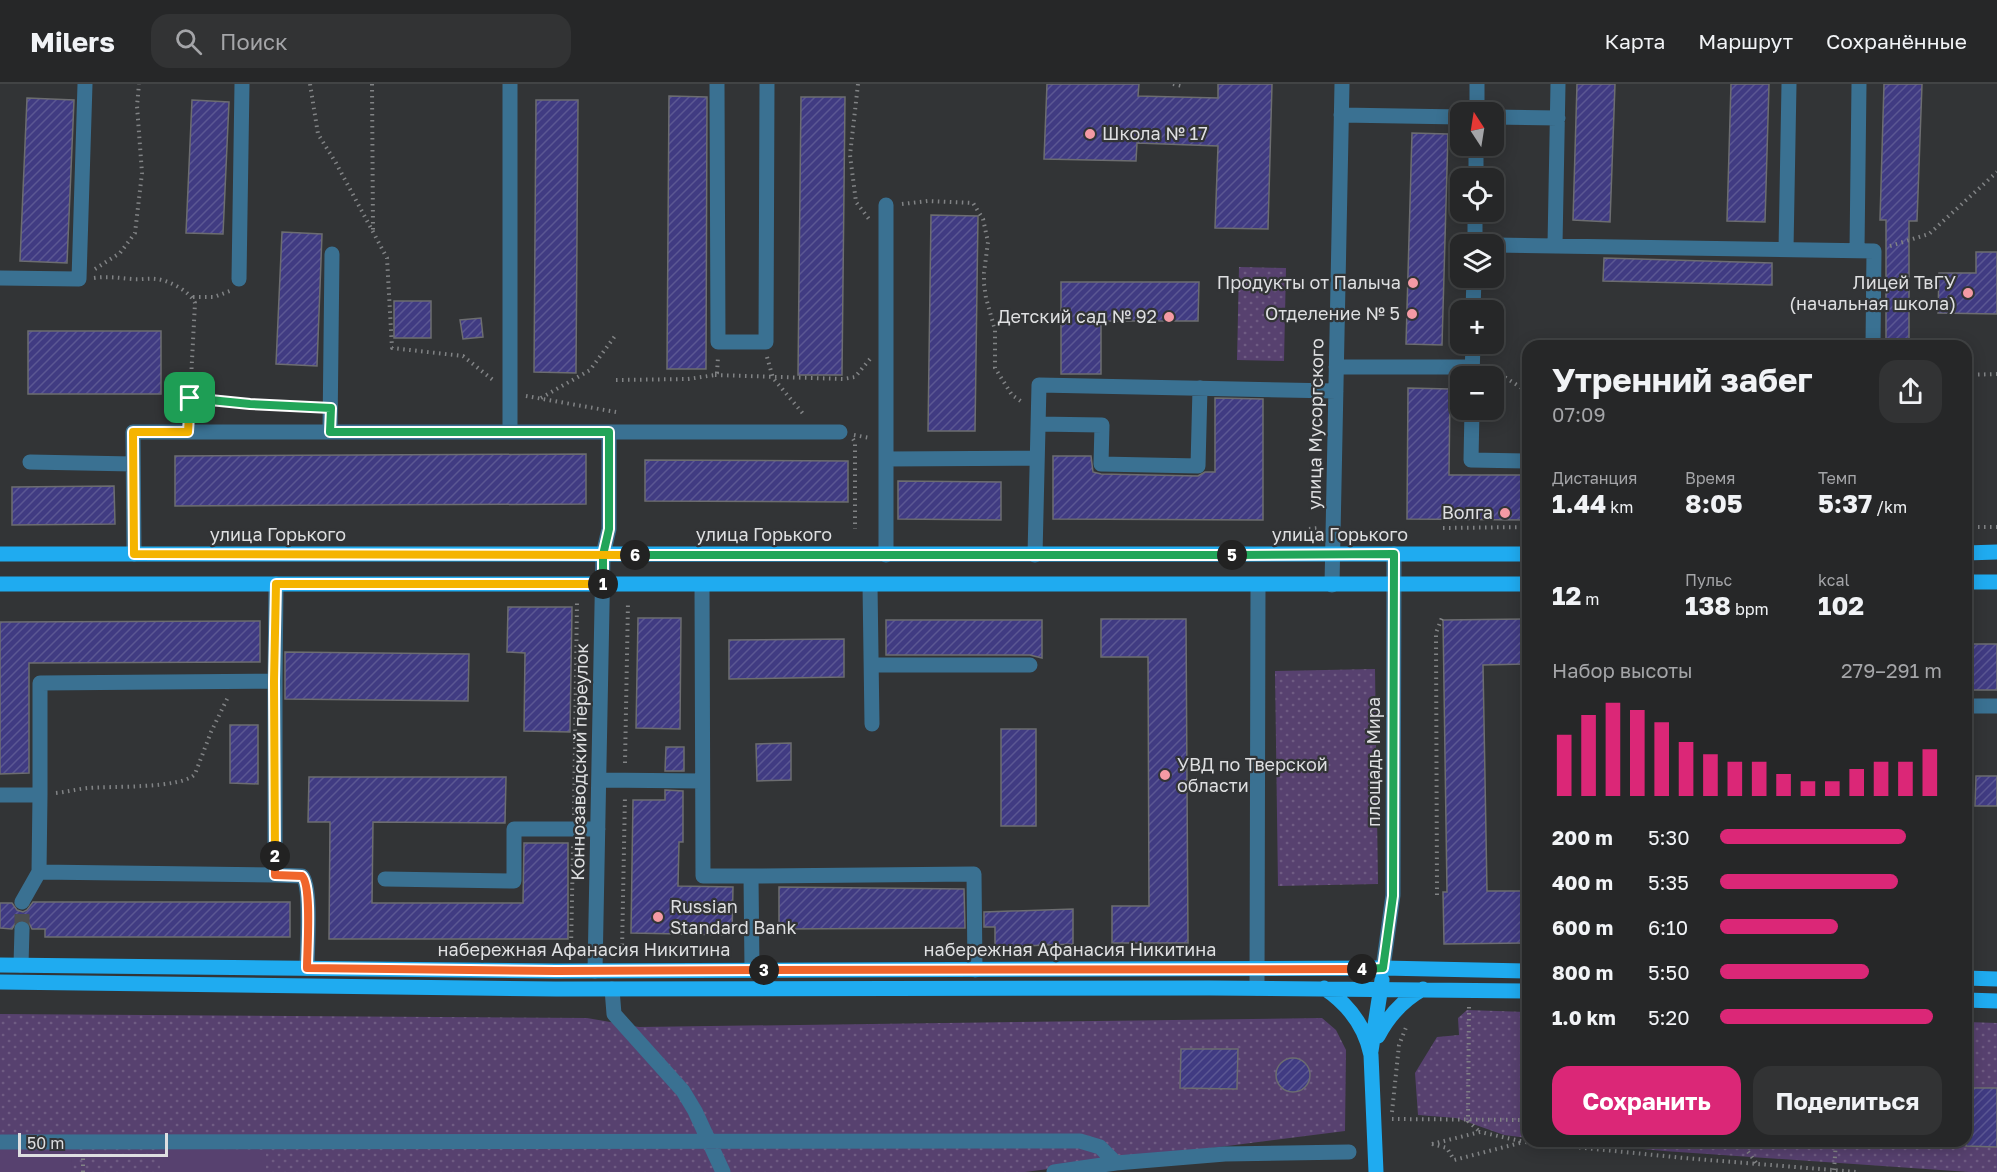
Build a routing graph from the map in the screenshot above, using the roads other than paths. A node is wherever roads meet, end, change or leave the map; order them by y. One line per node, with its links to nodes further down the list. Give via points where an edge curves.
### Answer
1 (85, 84): 22 (street, via 79,279)
2 (242, 84): 23 (street)
3 (510, 84): 32 (street)
4 (717, 84): 5 (street, via 718,342 766,342)
5 (767, 84)
6 (1342, 84): 12 (street, улица Мусоргского)
7 (1477, 84): 11 (street)
8 (1558, 84): 15 (street)
9 (1789, 84): 19 (street)
10 (1859, 84): 20 (street)
11 (1477, 102)
12 (1341, 115): 13 (street); 25 (street, улица Мусоргского)
13 (1450, 117)
14 (1504, 117): 15 (street)
15 (1558, 118): 18 (street)
16 (886, 206): 36 (street)
17 (1504, 245): 18 (street)
18 (1556, 246): 19 (street)
19 (1786, 249): 20 (street)
20 (1857, 250): 24 (street, via 1874,251)
21 (332, 254): 31 (street)
22 (0, 278)
23 (239, 279)
24 (1873, 340)
25 (1336, 367): 26 (street); 28 (street, улица Мусоргского)
26 (1450, 371)
27 (1200, 388): 28 (street); 30 (street, via 1039,385); 30 (street, via 1198,466 1101,464 1102,425)
28 (1336, 391): 49 (street, улица Мусоргского)
29 (1472, 420): 37 (street, via 1471,460)
30 (1038, 424): 35 (street)
31 (330, 432): 32 (street); 39 (street, via 133,432)
32 (510, 432): 33 (street)
33 (609, 432): 34 (street); 46 (street, Коннозаводский переулок, via 609,529)
34 (840, 432)
35 (1037, 458): 36 (street); 48 (street)
36 (886, 459): 47 (street)
37 (1522, 461)
38 (30, 462): 39 (street)
39 (134, 464): 43 (street)
40 (1972, 552): 41 (main road)
41 (1997, 552)
42 (0, 554): 43 (main road, улица Горького)
43 (134, 554): 46 (main road, улица Горького)
44 (1394, 554): 45 (main road, улица Горького); 49 (main road, улица Горького); 55 (street, площадь Мира)
45 (1522, 554)
46 (603, 555): 47 (main road, улица Горького); 54 (street, Коннозаводский переулок)
47 (886, 555): 48 (main road, улица Горького)
48 (1035, 555): 49 (main road, улица Горького)
49 (1332, 555): 60 (street, улица Мусоргского)
50 (1972, 582): 51 (main road)
51 (1997, 582)
52 (0, 584): 53 (main road)
53 (276, 584): 54 (main road); 63 (street)
54 (603, 584): 57 (main road); 67 (street, Коннозаводский переулок)
55 (1394, 584): 56 (main road); 60 (main road); 81 (street, площадь Мира, via 1393,896)
56 (1522, 584)
57 (702, 585): 58 (main road); 68 (street)
58 (870, 585): 59 (main road); 61 (street)
59 (1257, 585): 60 (main road); 82 (street)
60 (1332, 585)
61 (872, 665): 62 (street); 66 (street)
62 (1030, 665)
63 (274, 681): 70 (street, via 40,683); 73 (street)
64 (1972, 706): 65 (street)
65 (1997, 706)
66 (872, 724)
67 (599, 780): 68 (street); 71 (street, Коннозаводский переулок)
68 (702, 781): 74 (street, via 703,876)
69 (0, 795): 70 (street)
70 (40, 795): 72 (street)
71 (598, 829): 75 (street, via 514,829 514,881); 86 (street, Коннозаводский переулок)
72 (39, 872): 73 (street); 76 (street)
73 (275, 875): 80 (street, via 302,876 306,880)
74 (751, 876): 84 (street); 85 (street, via 974,874)
75 (385, 879)
76 (22, 902)
77 (22, 929): 79 (street)
78 (0, 965): 79 (main road, набережная Афанасия Никитина)
79 (21, 965): 80 (main road, набережная Афанасия Никитина)
80 (307, 968): 86 (main road, набережная Афанасия Никитина)
81 (1383, 968): 83 (main road, набережная Афанасия Никитина); 87 (main road, набережная Афанасия Никитина); 95 (main road)
82 (1257, 969): 83 (main road, набережная Афанасия Никитина); 85 (main road, набережная Афанасия Никитина); 91 (street)
83 (1284, 969): 92 (main road)
84 (752, 970): 85 (main road, набережная Афанасия Никитина); 86 (main road, набережная Афанасия Никитина)
85 (975, 970)
86 (595, 971)
87 (1522, 971)
88 (1972, 978): 89 (main road)
89 (1997, 979)
90 (0, 982): 94 (main road, набережная Афанасия Никитина)
91 (1257, 988): 92 (main road, набережная Афанасия Никитина); 94 (main road, набережная Афанасия Никитина)
92 (1325, 988): 95 (main road, набережная Афанасия Никитина); 99 (main road, via 1357,1019)
93 (1423, 988): 95 (main road, набережная Афанасия Никитина); 96 (main road, набережная Афанасия Никитина); 99 (main road, via 1390,1016)
94 (612, 989): 101 (street, via 614,1014 683,1091)
95 (1381, 989): 99 (main road)
96 (1522, 991)
97 (1972, 1000): 98 (main road)
98 (1997, 1000)
99 (1371, 1055): 106 (main road)
100 (0, 1142): 101 (street)
101 (710, 1143): 103 (street, via 1080,1141 1100,1147); 104 (street)
102 (1350, 1152): 103 (street)
103 (1116, 1163): 105 (street)
104 (723, 1172)
105 (1054, 1172)
106 (1376, 1172)

